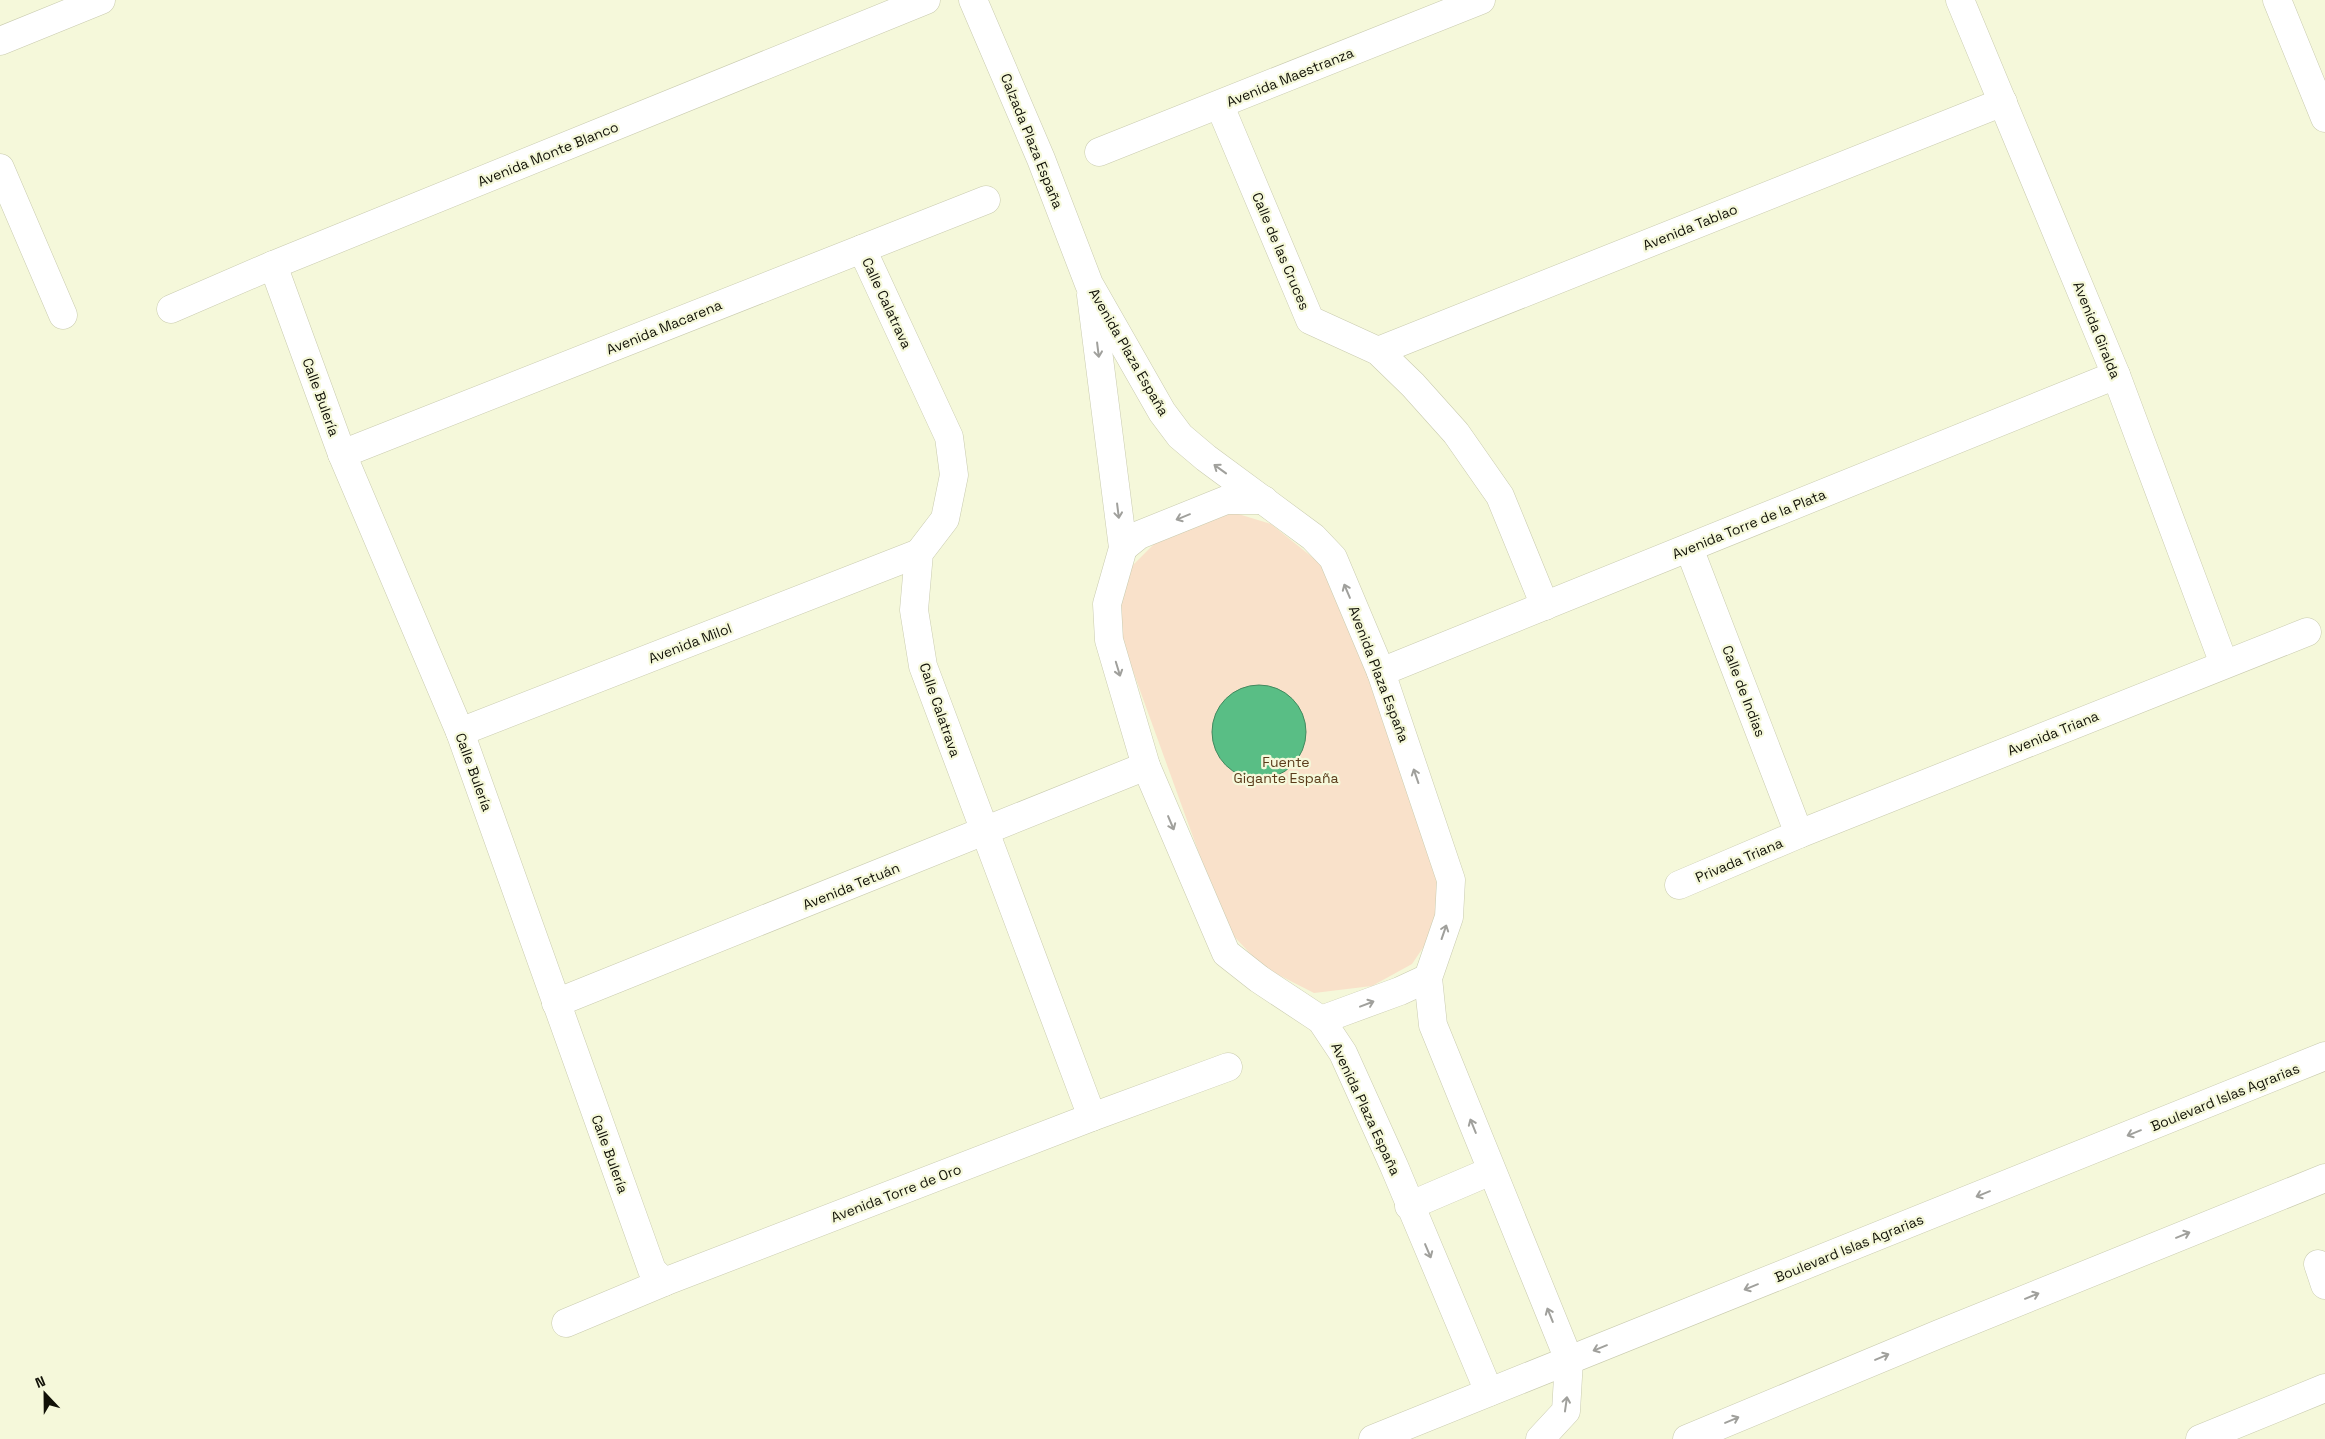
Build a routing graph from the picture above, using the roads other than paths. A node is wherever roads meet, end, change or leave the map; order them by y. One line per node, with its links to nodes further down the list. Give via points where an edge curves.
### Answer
1 (102, 0): 7 (street)
2 (926, 0): 15 (street, Avenida Monte Blanco)
3 (973, 0): 16 (street, Calzada Plaza España, via 1041,159)
4 (1481, 0): 10 (street, Avenida Maestranza)
5 (1960, 0): 8 (street, Avenida Giralda)
6 (2277, 0): 9 (street)
7 (0, 41)
8 (2003, 102): 19 (street, Avenida Tablao); 20 (street, Avenida Giralda)
9 (2323, 104)
10 (1220, 106): 11 (street, Avenida Maestranza); 19 (street, Calle de las Cruces, via 1310,320)
11 (1099, 152)
12 (0, 168): 18 (street)
13 (986, 200): 14 (street, Avenida Macarena)
14 (862, 249): 21 (street, Avenida Macarena); 25 (street, Calle Calatrava, via 949,437 954,475 945,519)
15 (273, 265): 17 (street, Avenida Monte Blanco); 21 (street, Calle Bulería)
16 (1089, 284): 22 (street, Avenida Plaza España, one-way to 16, via 1180,436 1162,412); 23 (street, Avenida Plaza España, one-way to 23)
17 (171, 309)
18 (63, 315)
19 (1378, 351): 26 (street, Calle de las Cruces, via 1456,433 1500,496)
20 (2116, 375): 24 (street, Avenida Torre de la Plata); 28 (street, Avenida Giralda)
21 (342, 454): 30 (street, Calle Bulería)
22 (1264, 500): 23 (street, one-way to 23, via 1226,500 1139,535); 29 (street, Avenida Plaza España, one-way to 22, via 1334,558 1313,537)
23 (1123, 548): 31 (street, Avenida Plaza España, one-way to 31, via 1107,604 1109,640)
24 (1689, 548): 26 (street, Avenida Torre de la Plata); 33 (street, Calle de Indias)
25 (919, 554): 30 (street, Avenida Milol); 32 (street, Calle Calatrava, via 914,610 923,666)
26 (1546, 606): 29 (street, Avenida Torre de la Plata)
27 (2307, 632): 28 (street, Avenida Triana)
28 (2224, 664): 33 (street, Avenida Triana)
29 (1381, 672): 35 (street, Avenida Plaza España, one-way to 29, via 1450,917 1452,880)
30 (460, 732): 36 (street, Calle Bulería)
31 (1146, 766): 32 (street, Avenida Tetuán); 37 (street, Avenida Plaza España, one-way to 37, via 1226,953)
32 (984, 833): 36 (street, Avenida Tetuán); 40 (street, Calle Calatrava)
33 (1799, 834): 34 (street, Privada Triana)
34 (1679, 885)
35 (1428, 978): 37 (street, one-way to 35); 41 (street, Avenida Plaza España, one-way to 35, via 1433,1025)
36 (556, 1003): 44 (street, Calle Bulería, via 652,1270)
37 (1321, 1020): 43 (street, Avenida Plaza España, via 1343,1053)
38 (2325, 1056): 46 (street, Boulevard Islas Agrarias, one-way to 46)
39 (1228, 1068): 40 (street, Avenida Torre de Oro)
40 (1092, 1117): 44 (street, Avenida Torre de Oro)
41 (1491, 1172): 43 (street); 46 (street, Avenida Plaza España, one-way to 41)
42 (2325, 1178): 51 (street, one-way to 42)
43 (1409, 1206): 48 (street, Avenida Plaza España, one-way to 48)
44 (664, 1282): 45 (street, Avenida Torre de Oro)
45 (566, 1323)
46 (1569, 1360): 48 (street, Boulevard Islas Agrarias); 50 (street, one-way to 46, via 1566,1411)
47 (2325, 1388): 52 (street)
48 (1489, 1392): 49 (street, Boulevard Islas Agrarias)
49 (1373, 1439)
50 (1540, 1439)
51 (1687, 1439)
52 (2200, 1439)

